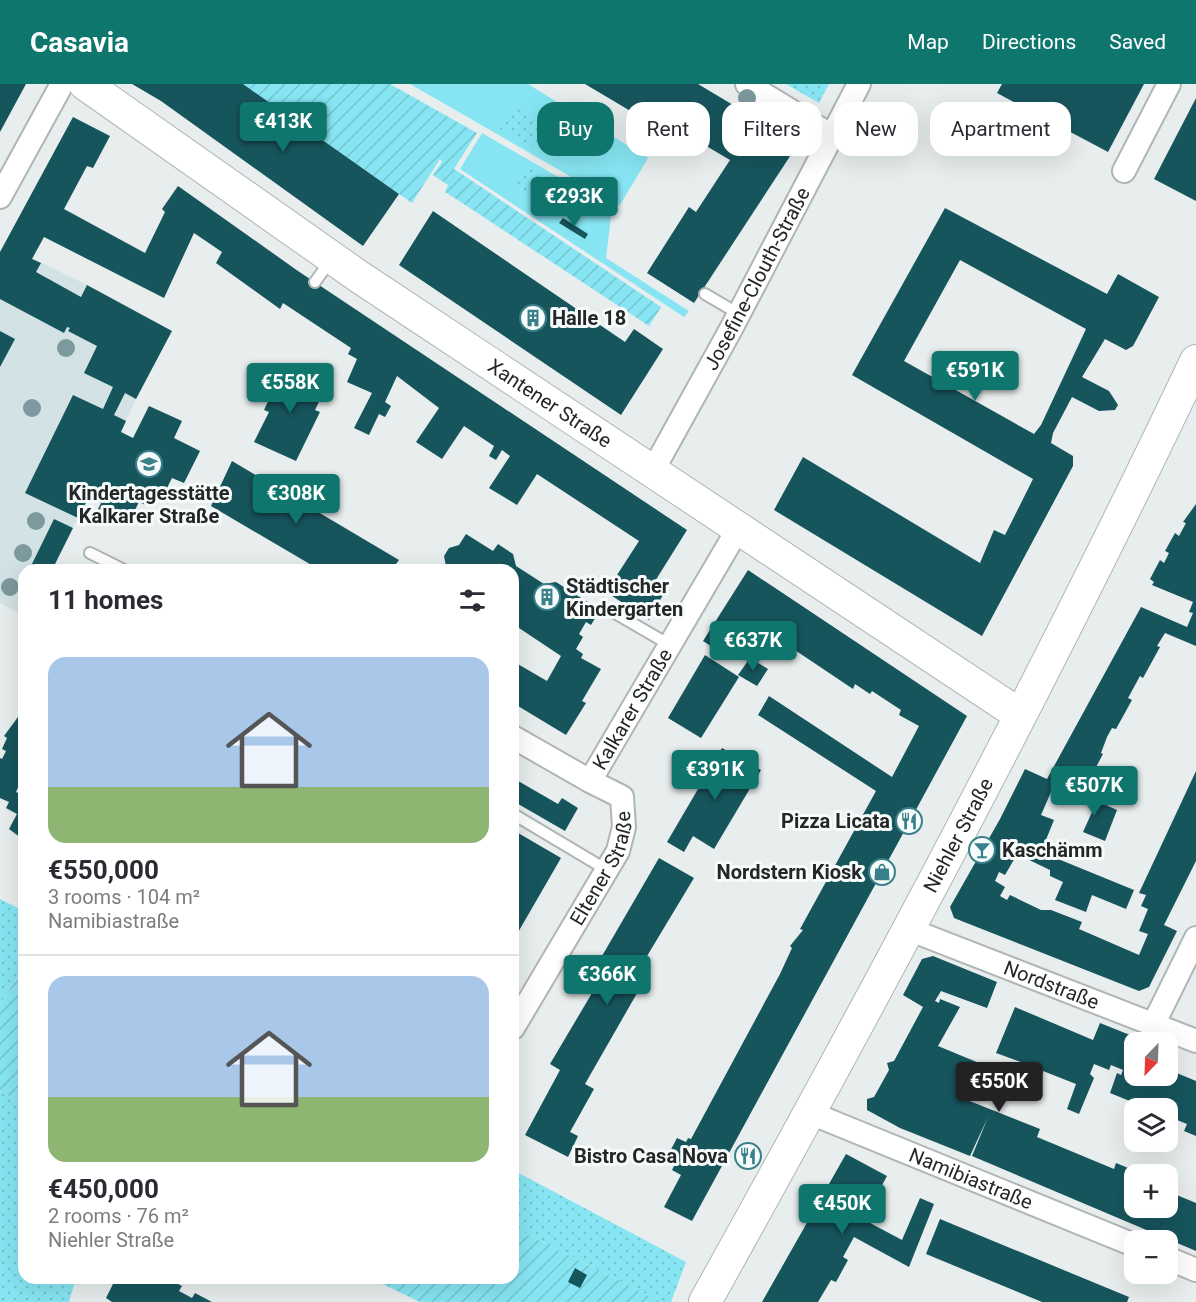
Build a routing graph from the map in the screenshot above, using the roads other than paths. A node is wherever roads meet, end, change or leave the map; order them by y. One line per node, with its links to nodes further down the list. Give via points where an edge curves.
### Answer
1 (62, 84): 8 (street)
2 (85, 84): 12 (street, Xantener Straße, via 323,270)
3 (747, 84): 6 (street)
4 (859, 84): 6 (street, Josefine-Clouth-Straße)
5 (1169, 84): 7 (street)
6 (832, 136): 10 (street, Josefine-Clouth-Straße)
7 (1124, 171)
8 (0, 197)
9 (705, 294): 10 (lane)
10 (739, 314): 12 (street, Josefine-Clouth-Straße)
11 (1196, 361): 18 (street, Niehler Straße)
12 (652, 472): 13 (street, Xantener Straße)
13 (738, 529): 17 (street, Kalkarer Straße); 18 (street, Xantener Straße)
14 (90, 553): 15 (lane)
15 (112, 564)
16 (613, 612): 17 (lane)
17 (669, 645): 20 (street, Kalkarer Straße)
18 (1020, 715): 23 (street, Niehler Straße)
19 (519, 740): 20 (street, Kalkarer Straße)
20 (590, 781): 22 (street, Eltener Straße, via 622,798 624,827 618,851)
21 (519, 818): 22 (lane)
22 (607, 870): 25 (street, Eltener Straße)
23 (908, 929): 26 (street, Nordstraße); 28 (street, Niehler Straße)
24 (1196, 938): 26 (street)
25 (519, 1018)
26 (1153, 1025): 27 (street, Nordstraße)
27 (1196, 1041)
28 (808, 1112): 29 (street, Namibiastraße); 32 (street, Niehler Straße)
29 (1124, 1241)
30 (1178, 1263): 31 (street)
31 (1196, 1270)
32 (711, 1298)

